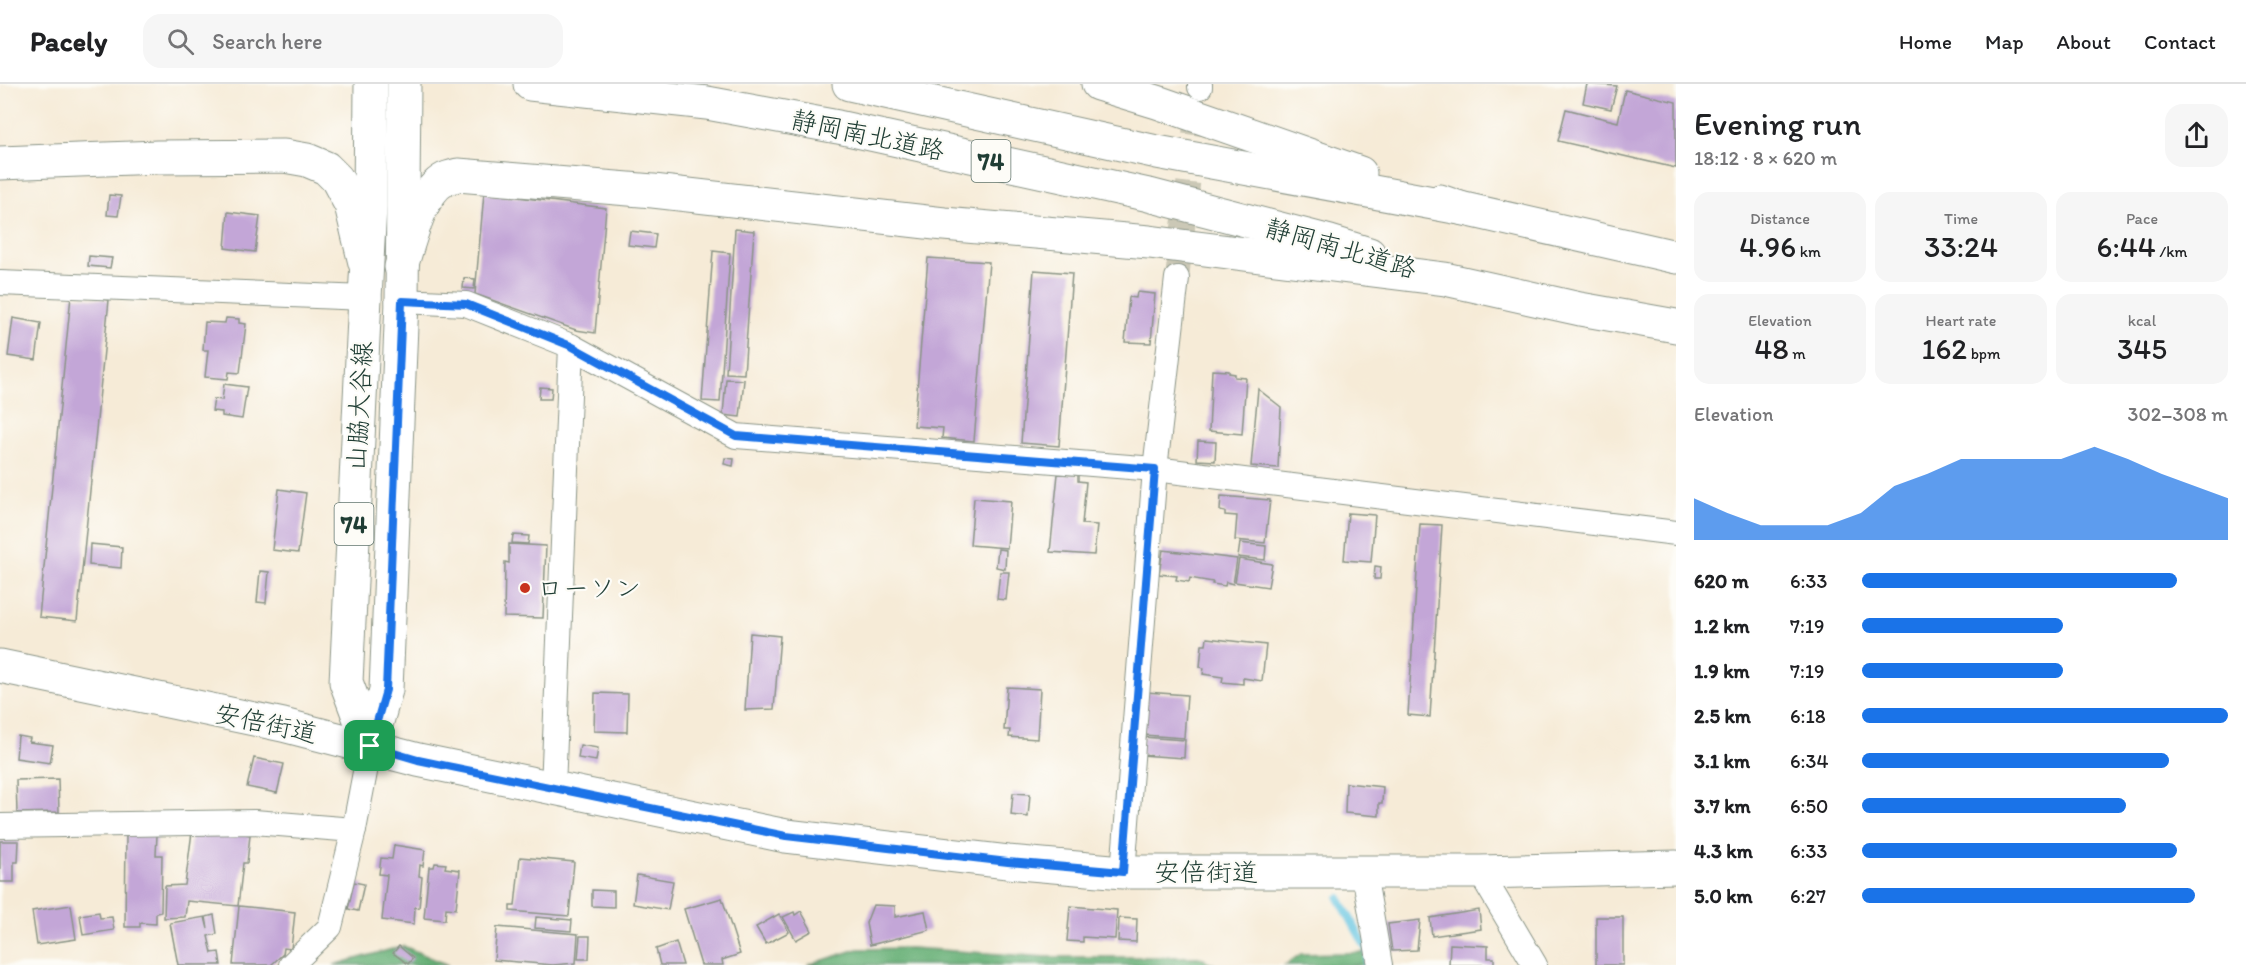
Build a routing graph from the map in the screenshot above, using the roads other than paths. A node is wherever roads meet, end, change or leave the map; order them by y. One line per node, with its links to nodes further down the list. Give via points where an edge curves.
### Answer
1 (371, 84): 9 (main road, via 370,206)
2 (404, 84): 10 (main road, 山脇大谷線)
3 (530, 84): 12 (main road, 静岡南北道路 / 74, via 707,103 838,127 1149,195 1330,242)
4 (849, 84): 7 (main road, 静岡南北道路 / 74, via 1157,152)
5 (1098, 84): 7 (main road)
6 (0, 163): 9 (main road, via 158,157 284,156 307,160 326,168 337,179 351,205)
7 (1460, 208): 8 (main road)
8 (1676, 257)
9 (365, 263): 14 (main road, 山脇大谷線)
10 (401, 267): 12 (main road, via 430,193 443,180 458,174 1149,242); 15 (main road, 山脇大谷線)
11 (1177, 278): 18 (street)
12 (1444, 279): 16 (main road)
13 (0, 283): 14 (street)
14 (364, 298): 21 (main road, 山脇大谷線 / 74, via 346,682)
15 (402, 301): 17 (street, via 466,304); 21 (main road, 山脇大谷線 / 74, via 386,690)
16 (1676, 326)
17 (571, 346): 18 (street, via 736,436); 22 (street)
18 (1155, 469): 19 (street); 26 (street)
19 (1676, 533)
20 (0, 666): 21 (main road, 安倍街道)
21 (370, 746): 22 (main road, 安倍街道); 24 (street)
22 (553, 788): 26 (main road, 安倍街道, via 786,836)
23 (0, 826): 24 (street, via 254,822)
24 (354, 830): 29 (street, via 330,927)
25 (1676, 867): 27 (main road, 安倍街道)
26 (1123, 872): 28 (main road, 安倍街道)
27 (1480, 872): 28 (main road, 安倍街道); 31 (street)
28 (1364, 873): 30 (street)
29 (291, 965)
30 (1380, 965)
31 (1535, 965)

